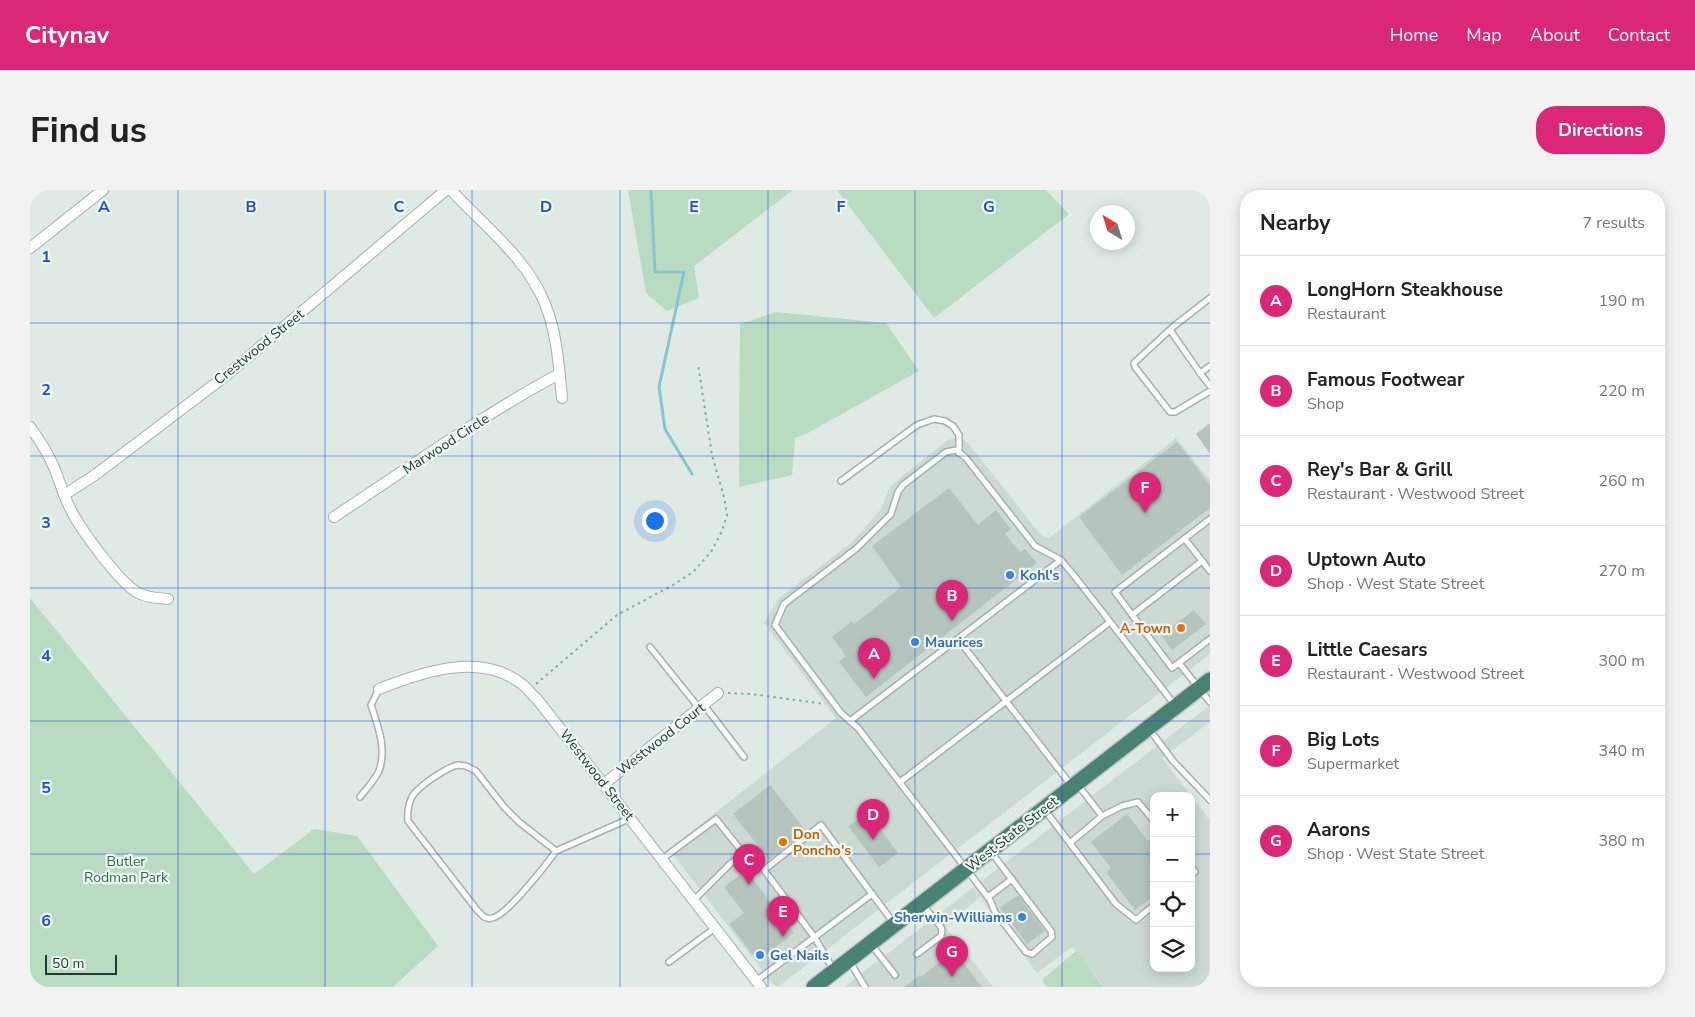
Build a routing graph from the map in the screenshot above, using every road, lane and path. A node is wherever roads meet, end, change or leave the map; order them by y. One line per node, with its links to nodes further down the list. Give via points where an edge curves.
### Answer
1 (104, 190): 4 (street)
2 (446, 190): 17 (street, Crestwood Street, via 228,374)
3 (451, 190): 10 (street, via 520,261 532,279 550,319)
4 (30, 248)
5 (1210, 298): 6 (lane)
6 (1170, 330): 9 (lane); 12 (lane, via 1134,363 1134,367 1170,412)
7 (698, 364): 34 (path, via 712,454 727,515 712,552 693,572 618,614)
8 (1210, 366): 9 (lane)
9 (1200, 373): 11 (lane)
10 (559, 374): 13 (street); 18 (street, Marwood Circle)
11 (1210, 386)
12 (1210, 391)
13 (562, 398)
14 (30, 427): 17 (street, via 52,463)
15 (960, 453): 16 (lane, via 959,435 953,426 945,420 934,419 917,425); 22 (lane, via 1035,546); 38 (lane, via 956,450 946,452 903,484 891,514 857,548 784,604 775,625)
16 (841, 481)
17 (64, 495): 25 (street, via 86,535 122,580 139,593)
18 (334, 516)
19 (1208, 521): 20 (lane); 21 (lane)
20 (1210, 528)
21 (1185, 538): 23 (lane); 26 (lane, via 1115,592)
22 (1061, 560): 27 (lane); 28 (lane)
23 (1202, 561): 24 (lane); 26 (lane)
24 (1210, 571)
25 (168, 599)
26 (1132, 615): 31 (lane, via 1172,668)
27 (1110, 622): 36 (lane); 40 (lane)
28 (958, 639): 36 (lane); 41 (lane)
29 (1210, 639): 31 (lane)
30 (650, 647): 39 (lane)
31 (1179, 663): 32 (lane)
32 (1204, 685): 37 (lane); 40 (highway, West State Street)
33 (379, 690): 34 (street, Westwood Street, via 440,670 468,666 496,671); 47 (lane, via 371,705 381,734 381,758 378,772)
34 (529, 691): 45 (street, Westwood Street)
35 (718, 693): 38 (path); 39 (street, Westwood Court)
36 (1006, 701): 44 (lane); 46 (lane)
37 (1210, 702)
38 (835, 705): 41 (lane)
39 (702, 707): 43 (lane); 45 (street, Westwood Court)
40 (1176, 707): 42 (highway, West State Street)
41 (850, 721): 44 (lane)
42 (1149, 728): 46 (highway, West State Street); 48 (lane)
43 (744, 757)
44 (900, 782): 58 (lane)
45 (604, 784): 52 (street, Westwood Street)
46 (1075, 785): 49 (highway, West State Street); 50 (lane)
47 (360, 797)
48 (1210, 800)
49 (1044, 809): 53 (lane); 54 (highway, West State Street)
50 (1102, 816): 51 (lane, via 1138,802); 53 (lane)
51 (1150, 816)
52 (631, 818): 55 (lane); 57 (street, Westwood Street)
53 (1070, 843): 65 (lane, via 1116,904 1136,920)
54 (990, 850): 58 (highway, West State Street); 60 (lane)
55 (556, 851): 55 (lane, via 519,822 476,771 466,766 451,766 415,793 409,803 407,813 412,827 477,910 488,919 505,910)
56 (744, 854): 57 (lane, via 716,819); 59 (path); 63 (lane)
57 (662, 860): 63 (street, Westwood Street)
58 (966, 869): 62 (lane); 64 (highway, West State Street)
59 (764, 870): 61 (lane, via 821,825); 68 (lane)
60 (1012, 879): 62 (lane); 62 (lane, via 1051,931 1052,938 1032,954 1028,954 995,912)
61 (872, 894): 66 (lane); 68 (lane)
62 (988, 897)
63 (694, 900): 67 (street, Westwood Street)
64 (922, 904): 66 (highway, West State Street); 70 (lane, via 942,931 941,936)
65 (1150, 908)
66 (895, 924): 69 (highway, West State Street)
67 (715, 928): 72 (lane); 75 (street, Westwood Street)
68 (815, 938): 73 (lane); 75 (lane)
69 (870, 944): 71 (highway, West State Street); 74 (lane)
70 (917, 954)
71 (849, 960): 73 (highway, West State Street); 77 (lane)
72 (669, 962)
73 (834, 972): 76 (highway, West State Street)
74 (895, 975)
75 (758, 984)
76 (814, 987)
77 (865, 987)

